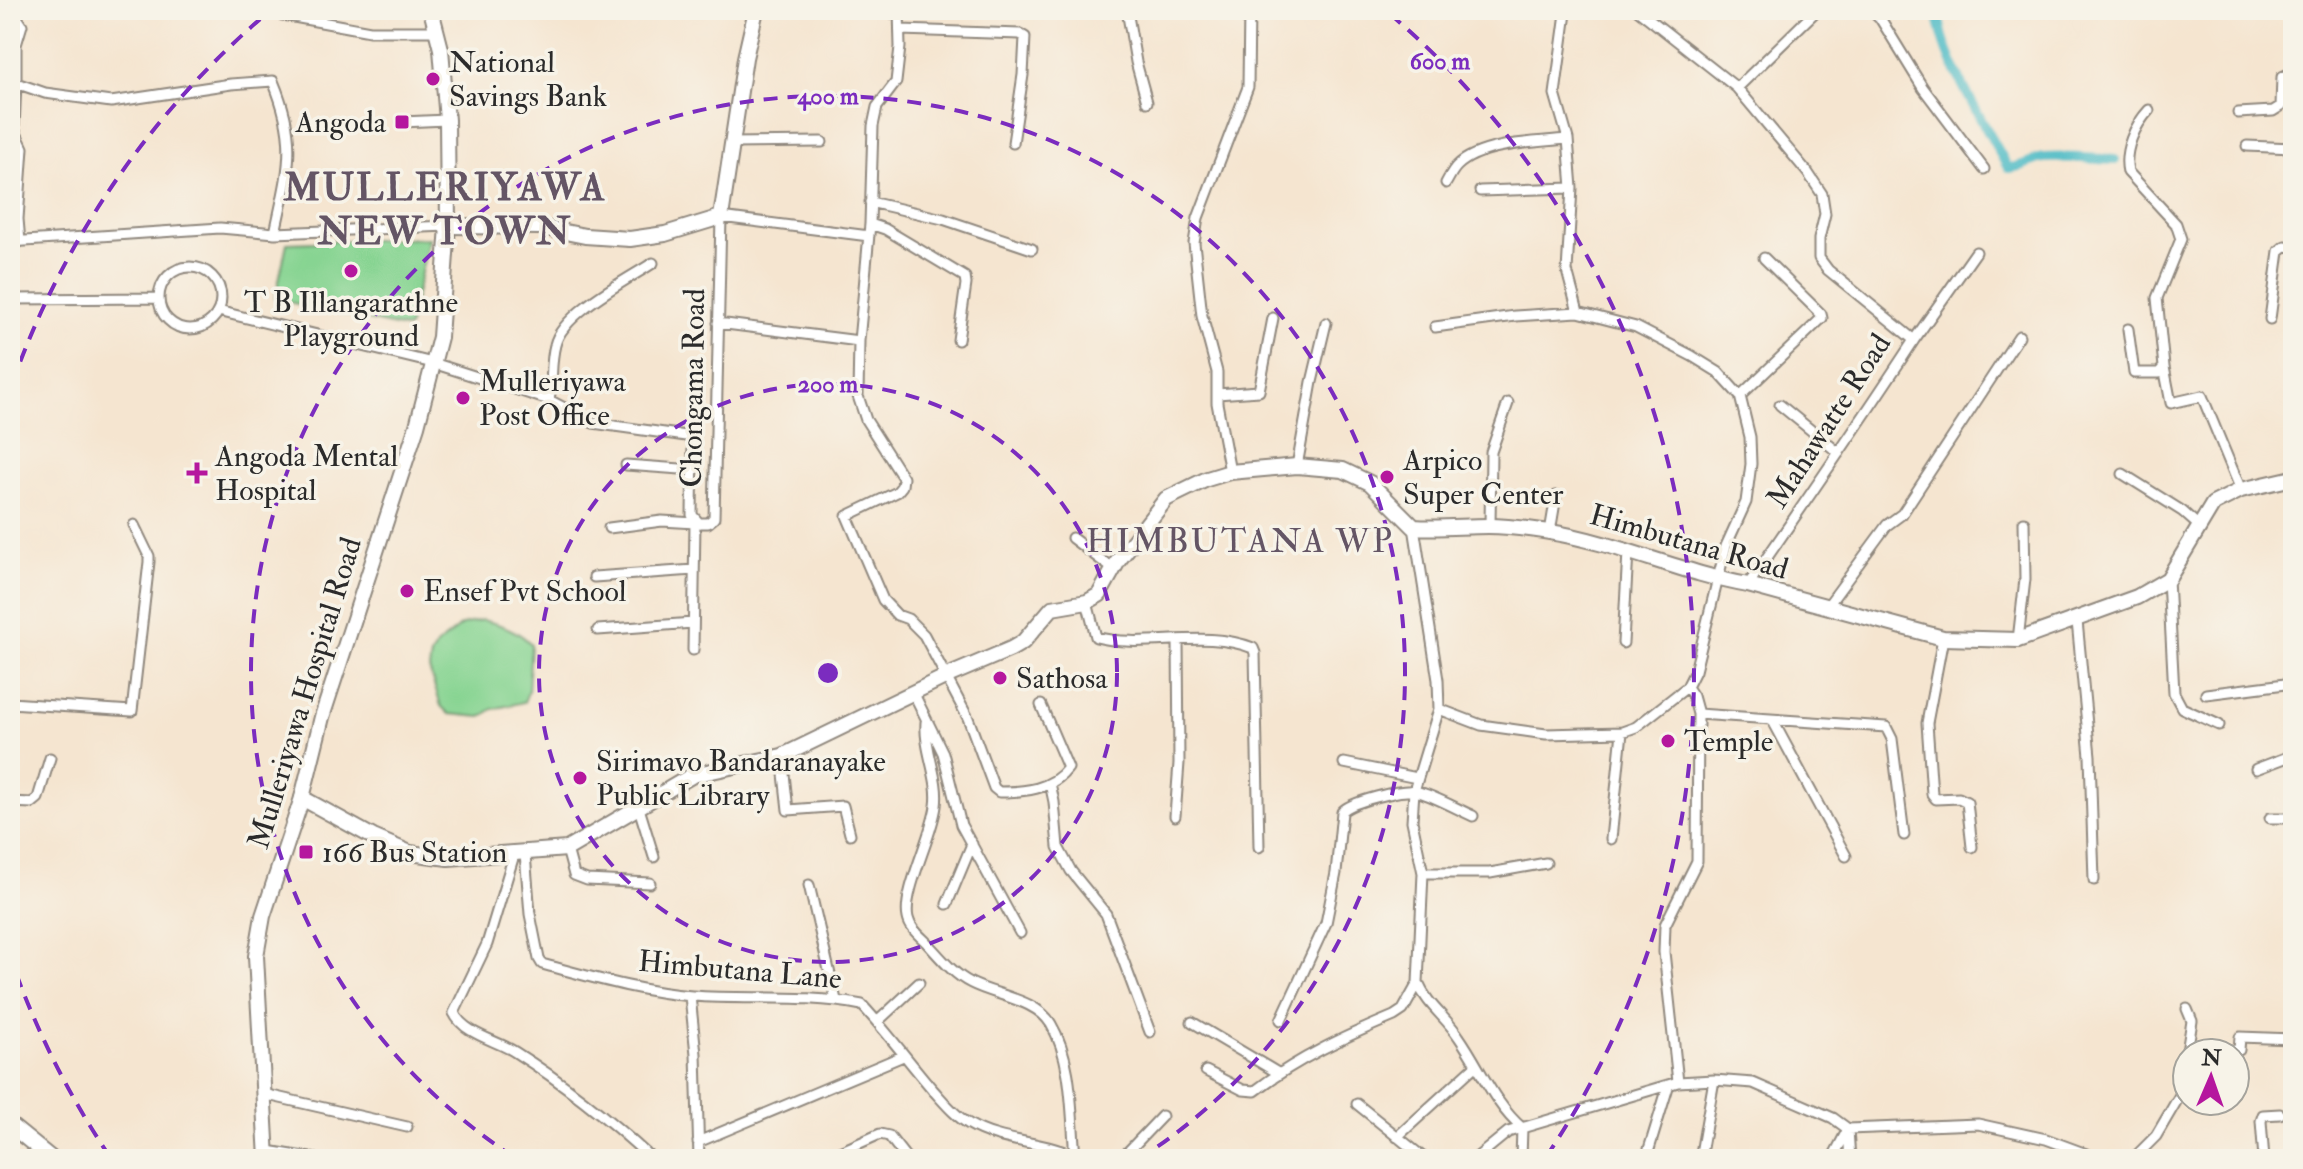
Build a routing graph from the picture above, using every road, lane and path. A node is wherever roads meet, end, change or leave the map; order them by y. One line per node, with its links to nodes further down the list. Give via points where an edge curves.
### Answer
1 (12, 10): 17 (street, via 22,25)
2 (256, 10): 15 (street, via 370,31)
3 (431, 10): 15 (street, Mulleriyawa Hospital Road)
4 (756, 10): 26 (street)
5 (881, 10): 12 (street)
6 (1127, 10): 19 (street)
7 (1249, 10): 62 (street, via 1248,87 1198,218 1194,243)
8 (1564, 10): 24 (street, via 1555,94)
9 (1638, 10): 18 (street, Mahawatte Road)
10 (1817, 10): 18 (street)
11 (1872, 10): 13 (street)
12 (899, 13): 14 (street)
13 (1883, 14): 30 (street, via 1923,88)
14 (901, 30): 27 (street, via 1025,37); 34 (street, via 896,82 877,107 873,126)
15 (436, 31): 22 (street, Mulleriyawa Hospital Road)
16 (2293, 72): 21 (street, via 2282,77 2281,106)
17 (16, 83): 38 (street, via 45,93 111,102 273,81 289,134 290,170); 40 (street, via 14,129 23,148)
18 (1737, 88): 58 (street, Mahawatte Road, via 1822,194 1819,258)
19 (1147, 102)
20 (2149, 110): 61 (street, via 2136,125 2126,164 2176,224 2181,239 2157,298)
21 (2238, 113)
22 (447, 120): 23 (street); 37 (street, Mulleriyawa Hospital Road)
23 (402, 122)
24 (1568, 139): 31 (street, via 1482,152 1457,166); 32 (street)
25 (822, 142): 26 (street)
26 (732, 143): 35 (street)
27 (1013, 143)
28 (2247, 146): 29 (street)
29 (2293, 148)
30 (1984, 169)
31 (1446, 183)
32 (1572, 188): 33 (street); 49 (street, via 1567,271)
33 (1480, 191)
34 (870, 202): 36 (street); 42 (street, via 943,219)
35 (721, 217): 37 (street, via 630,239 540,227); 39 (street); 52 (street, Chongama Road)
36 (870, 224): 39 (street); 57 (street, via 965,277)
37 (448, 226): 38 (street); 60 (street, Mulleriyawa Hospital Road, via 440,337)
38 (275, 233): 40 (street, via 220,228)
39 (869, 236): 59 (street)
40 (15, 242)
41 (2293, 247): 51 (street, via 2279,251)
42 (1032, 249)
43 (1976, 252): 58 (street)
44 (1764, 258): 63 (street, via 1822,318)
45 (653, 263): 64 (street, via 569,319 555,343)
46 (159, 298): 47 (street); 48 (street, via 166,318 184,328 204,325); 48 (street, via 172,273 191,267 217,282)
47 (10, 299)
48 (218, 311): 60 (street, Chongama Road)
49 (1578, 312): 54 (street); 63 (street, via 1636,327 1692,356 1718,372)
50 (1273, 318): 62 (street, via 1259,391)
51 (2270, 319)
52 (718, 323): 59 (street); 76 (street, Chongama Road, via 714,518 708,523)
53 (1326, 323): 69 (street)
54 (1435, 327)
55 (2128, 329): 61 (street, via 2134,373 2159,373)
56 (2019, 336): 93 (street, via 1902,514 1887,525)
57 (958, 340)
58 (1914, 340): 67 (street, Mahawatte Road)
59 (859, 341): 102 (street, via 858,396 866,420 903,478 897,492 847,516 883,600 924,635)
60 (433, 363): 64 (street, Chongama Road); 123 (street, Mulleriyawa Hospital Road, via 322,717)
61 (2164, 367): 74 (street, via 2171,403 2202,396)
62 (1217, 394): 71 (street)
63 (1740, 396): 89 (street, via 1751,464 1746,502)
64 (549, 400): 70 (street, Chongama Road, via 593,423 693,437)
65 (1508, 403): 79 (street, via 1491,452)
66 (1780, 405): 67 (street)
67 (1839, 453): 91 (street, Mahawatte Road)
68 (626, 465): 70 (street)
69 (1297, 466): 71 (street); 81 (street, via 1343,470 1370,483)
70 (694, 470): 76 (street, Chongama Road)
71 (1230, 472): 86 (street, via 1166,499)
72 (2123, 474): 80 (street)
73 (2293, 478): 74 (street)
74 (2241, 490): 80 (street, via 2213,504)
75 (1556, 496): 83 (street)
76 (693, 519): 82 (street); 87 (street)
77 (2024, 522): 99 (street)
78 (134, 525): 107 (street, via 149,562 132,711)
79 (1490, 526): 81 (street, Himbutana Road); 83 (street, Himbutana Road)
80 (2199, 526): 90 (street)
81 (1414, 527): 109 (street)
82 (609, 528)
83 (1550, 532): 85 (street, Himbutana Road)
84 (1072, 538): 86 (street)
85 (1628, 552): 89 (street, Himbutana Road); 100 (street)
86 (1113, 569): 92 (street, via 1099,595)
87 (694, 570): 88 (street); 95 (street)
88 (594, 577)
89 (1716, 579): 91 (street, Himbutana Road); 104 (street)
90 (2168, 579): 94 (street, Himbutana Road); 113 (street, via 2174,693 2182,708)
91 (1748, 585): 93 (street, Himbutana Road)
92 (1087, 602): 98 (street, via 1096,637 1113,642); 102 (street, via 1052,608 1023,642)
93 (1826, 608): 97 (street, Himbutana Road)
94 (2077, 621): 99 (street, Himbutana Road); 142 (street, via 2090,756)
95 (693, 623): 96 (street); 101 (street)
96 (598, 630)
97 (1943, 638): 99 (street, Himbutana Road); 135 (street, via 1927,723 1932,794 1967,802)
98 (1178, 640): 126 (street); 134 (street, via 1240,643 1255,653)
99 (2018, 640)
100 (1623, 643)
101 (693, 650)
102 (945, 677): 105 (street); 121 (street, via 968,718 994,788 1023,792)
103 (2293, 683): 106 (street)
104 (1687, 687): 110 (street); 114 (street)
105 (914, 694): 112 (street); 116 (street)
106 (2206, 694)
107 (10, 703)
108 (1041, 705): 121 (street, via 1068,768)
109 (1439, 709): 114 (street, via 1481,725 1546,734); 120 (street)
110 (1698, 714): 111 (street); 163 (street, via 1697,861 1665,925)
111 (1773, 721): 131 (street, via 1886,727); 138 (street)
112 (926, 722): 133 (street, via 943,753 961,825); 175 (street, via 937,804 907,900 908,919 970,983 1039,1010 1050,1021 1068,1079)
113 (2219, 725)
114 (1622, 732): 132 (street)
115 (2293, 755): 119 (street)
116 (782, 756): 125 (street, via 693,775); 130 (street, via 788,810 843,806)
117 (50, 758): 124 (street, via 38,798 32,803)
118 (1344, 763): 120 (street)
119 (2256, 769)
120 (1417, 778): 122 (street)
121 (1050, 783): 155 (street, via 1058,847 1106,914)
122 (1414, 791): 127 (street); 141 (street, via 1412,821); 152 (street, via 1356,802 1342,812 1326,923)
123 (302, 798): 137 (street, via 410,853 448,858); 164 (street, Mulleriyawa Hospital Road, via 263,916 256,956)
124 (10, 802)
125 (638, 805): 136 (street); 139 (street)
126 (1175, 816)
127 (1473, 816)
128 (2270, 818): 129 (street)
129 (2293, 818)
130 (850, 834)
131 (1904, 835)
132 (1611, 839)
133 (972, 844): 145 (street); 146 (street)
134 (1259, 847)
135 (1972, 847)
136 (567, 849): 137 (street); 143 (street, via 574,875)
137 (519, 854): 149 (street, Himbutana Lane, via 542,964); 178 (street, via 487,944 454,1013 459,1023 514,1052 588,1103)
138 (1846, 856)
139 (654, 857)
140 (1546, 863): 141 (street, via 1490,873)
141 (1423, 873): 148 (street)
142 (2094, 880)
143 (650, 883)
144 (809, 885): 150 (street)
145 (947, 904)
146 (1020, 933)
147 (919, 983): 153 (street)
148 (1418, 983): 159 (street); 161 (street, via 1394,1016 1331,1042)
149 (690, 996): 150 (street, Himbutana Lane); 173 (street)
150 (836, 1000): 153 (street, Himbutana Lane, via 862,1005)
151 (2187, 1009): 191 (street, via 2192,1021 2180,1095 2156,1136)
152 (1281, 1020)
153 (877, 1022): 158 (street, Himbutana Lane)
154 (1192, 1022): 161 (street)
155 (1150, 1032)
156 (2251, 1037): 157 (street)
157 (2293, 1039)
158 (903, 1056): 173 (street); 175 (street, Himbutana Lane, via 969,1124)
159 (1476, 1065): 170 (street, via 1509,1117); 172 (street)
160 (1206, 1071): 161 (street, via 1255,1091)
161 (1278, 1073)
162 (1714, 1080): 163 (street); 171 (street, via 1753,1083); 187 (street)
163 (1673, 1084): 170 (street); 186 (street)
164 (263, 1094): 169 (street); 174 (street, Mulleriyawa Hospital Road)
165 (1357, 1104): 172 (street)
166 (2280, 1114): 192 (street, via 2263,1115)
167 (1162, 1116): 182 (street)
168 (10, 1125): 176 (street)
169 (407, 1127)
170 (1522, 1128): 184 (street, via 1508,1132); 185 (street)
171 (1848, 1129): 188 (street); 189 (street); 190 (street, via 1978,1124 2046,1139)
172 (1397, 1137): 183 (street)
173 (698, 1142): 179 (street)
174 (268, 1155): 177 (street)
175 (1077, 1157)
176 (52, 1159)
177 (316, 1159)
178 (652, 1159)
179 (699, 1159)
180 (824, 1159): 181 (street, via 880,1134 889,1136)
181 (907, 1159)
182 (1121, 1159)
183 (1425, 1159)
184 (1475, 1159)
185 (1521, 1159)
186 (1646, 1159)
187 (1700, 1159)
188 (1832, 1159)
189 (1850, 1159)
190 (2100, 1159)
191 (2133, 1159)
192 (2264, 1159)

